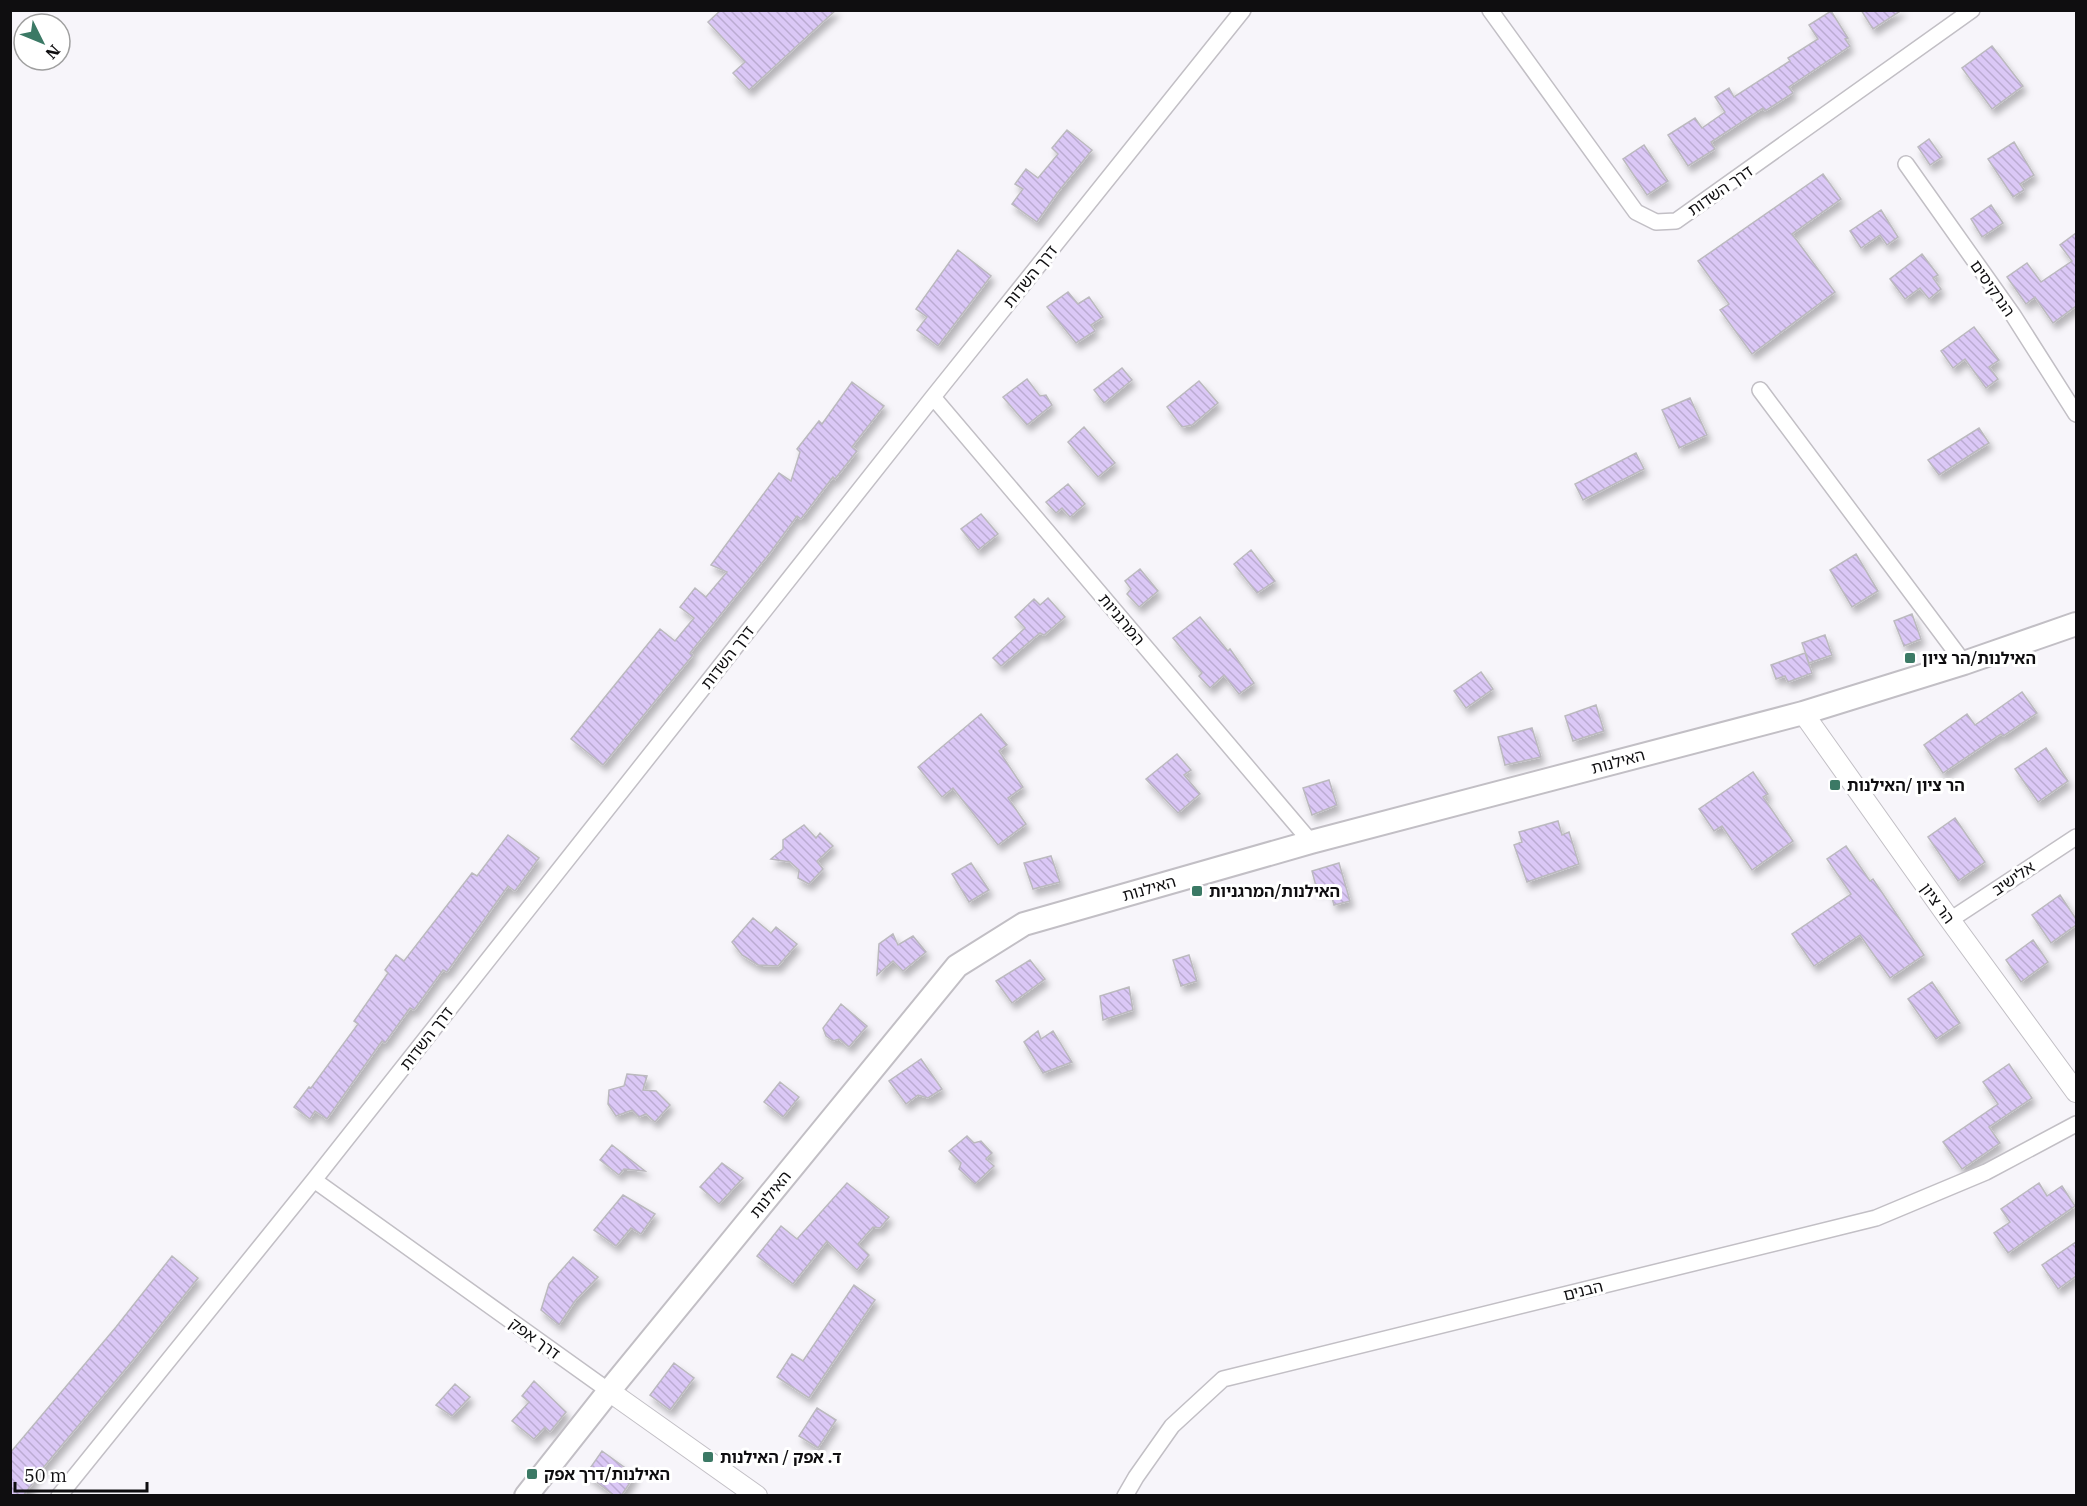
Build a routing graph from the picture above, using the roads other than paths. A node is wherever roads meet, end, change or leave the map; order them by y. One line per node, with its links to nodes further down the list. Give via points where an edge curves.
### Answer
1 (1243, 10): 6 (street, דרך השדות)
2 (1490, 10): 3 (street, דרך השדות, via 1636,212 1656,222 1676,221)
3 (1972, 10)
4 (1906, 164): 7 (street, הנרקיסים, via 2013,315)
5 (1761, 390): 9 (street)
6 (933, 397): 12 (street, המרגניות); 16 (street, דרך השדות)
7 (2076, 414)
8 (2076, 624): 9 (main road, האילנות)
9 (1964, 663): 10 (main road, האילנות)
10 (1803, 713): 12 (main road, האילנות); 13 (street, הר ציון)
11 (2076, 837): 13 (street, אלישיב)
12 (1311, 842): 17 (main road, האילנות, via 1024,924 957,966)
13 (1950, 920): 14 (street, הר ציון)
14 (2076, 1092)
15 (2076, 1124): 21 (street, הבנים, via 1986,1172 1876,1218 1223,1379 1172,1426)
16 (314, 1180): 17 (street, דרך אפק); 18 (street, דרך השדות)
17 (609, 1391): 19 (main road, האילנות); 20 (street, דרך אפק)
18 (60, 1496)
19 (526, 1496)
20 (757, 1496)
21 (1125, 1496)

